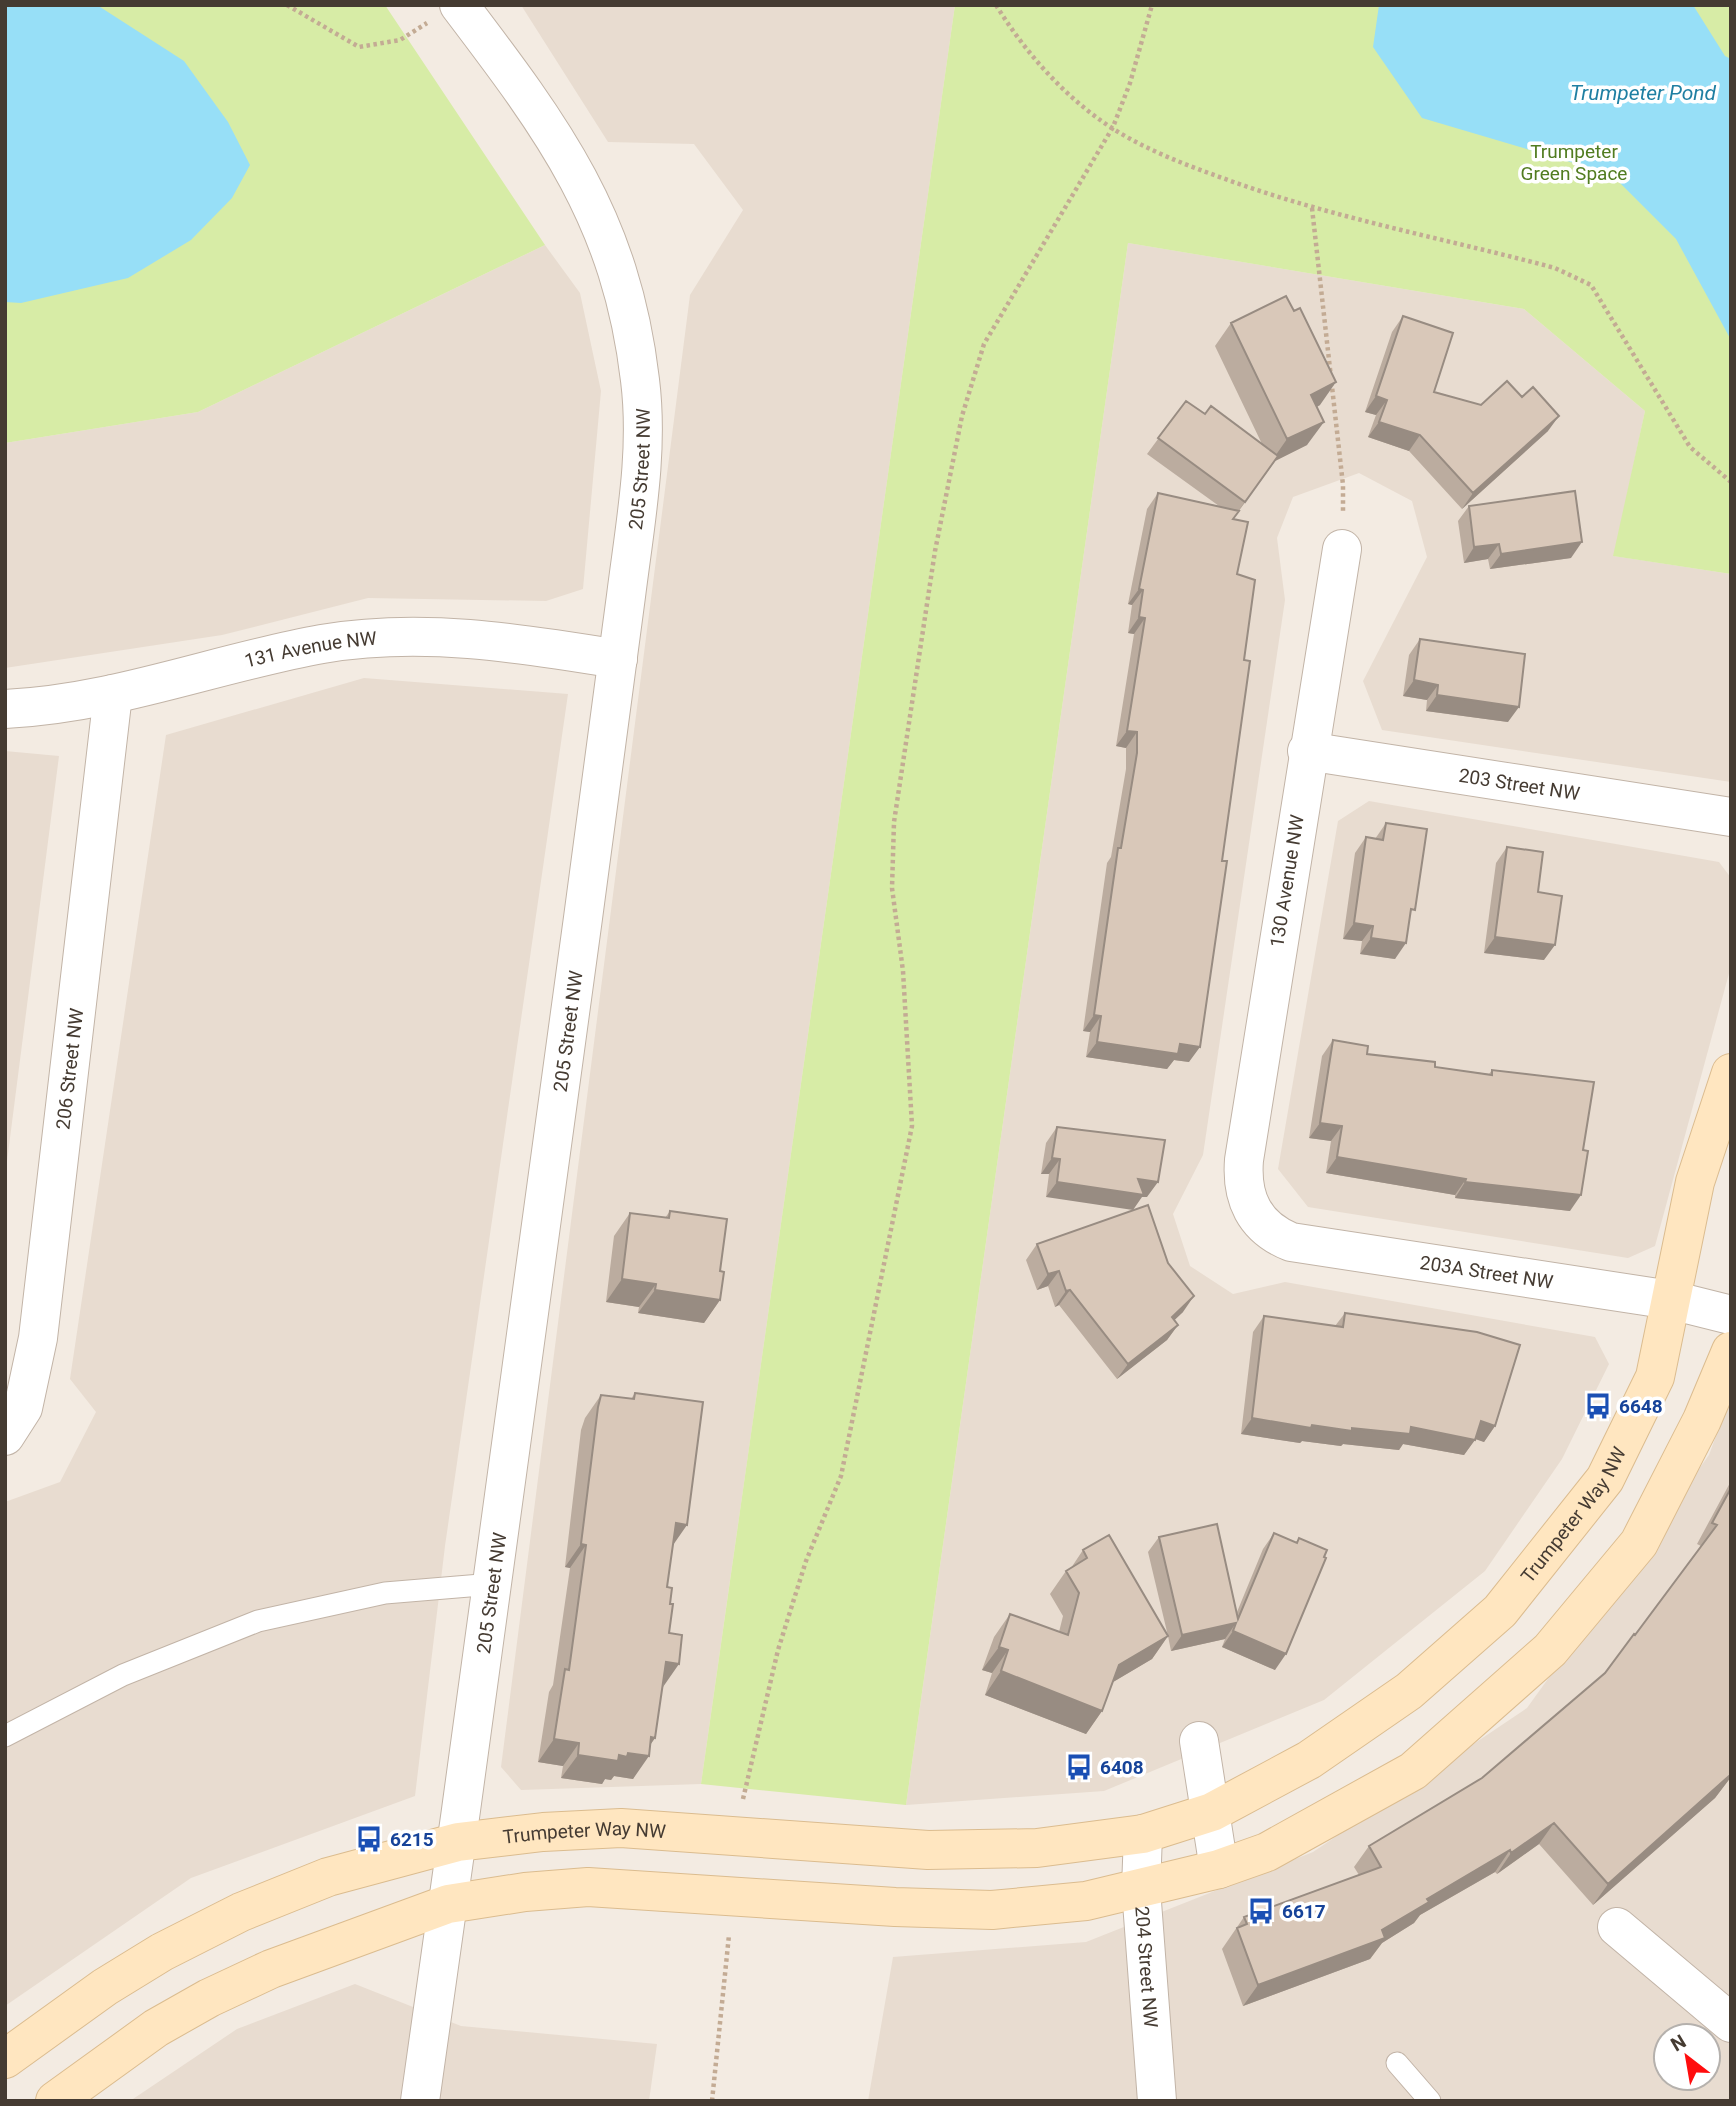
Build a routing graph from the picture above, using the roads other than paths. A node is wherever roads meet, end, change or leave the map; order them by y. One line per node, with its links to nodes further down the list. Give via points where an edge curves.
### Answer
1 (445, 13): 3 (street, 205 Street NW, via 539,111 574,166 618,270 640,383 643,435)
2 (1342, 549): 6 (street, 130 Avenue NW)
3 (618, 659): 4 (street, 131 Avenue NW, via 463,637 368,639 273,654); 14 (street, 205 Street NW)
4 (113, 694): 5 (street, 131 Avenue NW); 13 (street, 206 Street NW, via 38,1338 23,1408)
5 (5, 709)
6 (1307, 751): 7 (street, 203 Street NW); 9 (street, 130 Avenue NW, via 1244,1160 1242,1180)
7 (1731, 817)
8 (1731, 1073): 10 (street, Trumpeter Way NW, via 1695,1182)
9 (1252, 1212): 10 (street, 203A Street NW, via 1263,1227 1291,1242)
10 (1671, 1300): 11 (street, 203A Street NW); 17 (street, Trumpeter Way NW, via 1655,1377 1605,1479 1500,1611 1409,1691 1309,1760)
11 (1731, 1315)
12 (1731, 1351): 20 (street, via 1702,1420 1639,1544 1550,1650 1413,1771 1268,1852)
13 (5, 1436)
14 (493, 1584): 15 (lane, via 385,1593 258,1621 123,1675); 19 (street, 205 Street NW)
15 (5, 1736)
16 (1199, 1741): 17 (street)
17 (1212, 1812): 18 (street, Trumpeter Way NW); 20 (street)
18 (1143, 1834): 19 (street, Trumpeter Way NW, via 1037,1848 928,1850 621,1828); 21 (street, 204 Street NW)
19 (457, 1842): 22 (street, 205 Street NW); 25 (street, Trumpeter Way NW, via 328,1877 241,1912 105,1987)
20 (1219, 1869): 21 (street)
21 (1140, 1889): 22 (street, via 1086,1901 992,1909 895,1907 588,1886); 29 (street, 204 Street NW)
22 (448, 1904): 27 (street, via 271,1969 209,1998 156,2028); 28 (street, 205 Street NW)
23 (1618, 1927): 24 (street)
24 (1731, 2023)
25 (5, 2059)
26 (1397, 2063): 30 (lane)
27 (55, 2101)
28 (420, 2101)
29 (1157, 2101)
30 (1430, 2101)

